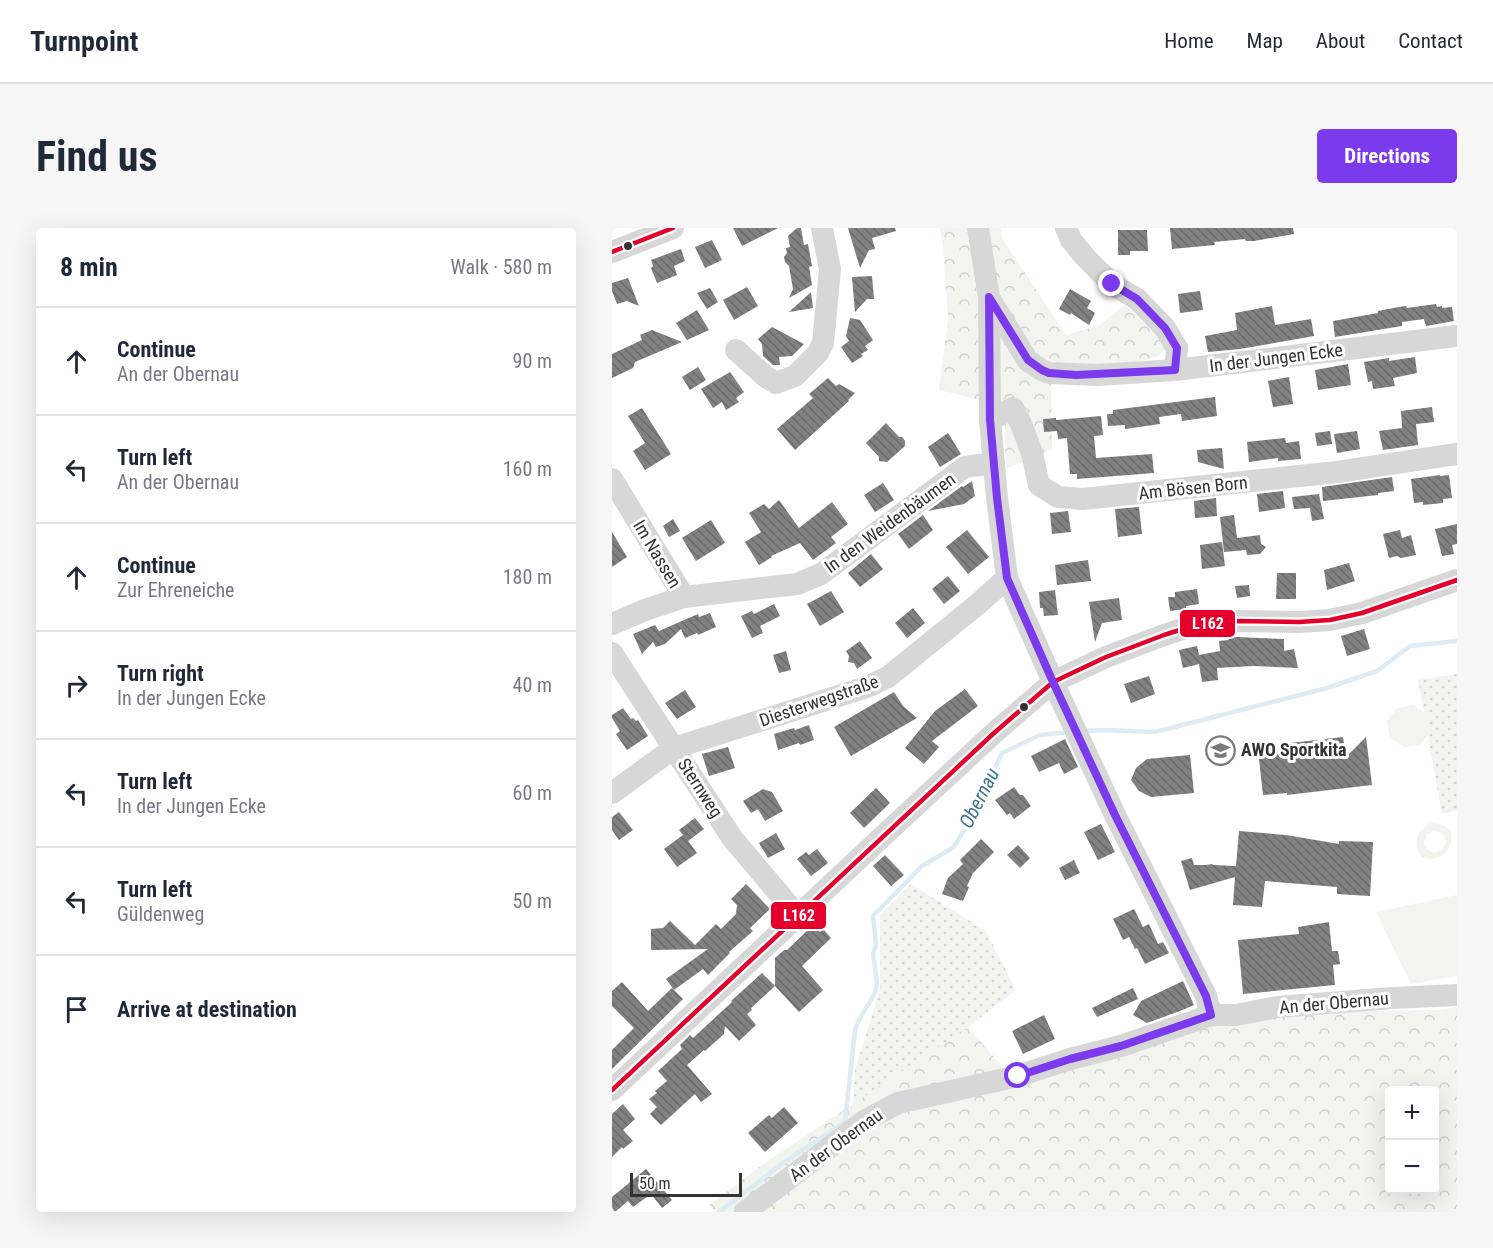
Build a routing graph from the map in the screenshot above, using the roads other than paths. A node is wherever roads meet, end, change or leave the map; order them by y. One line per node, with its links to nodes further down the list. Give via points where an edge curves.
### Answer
1 (674, 228): 5 (street)
2 (822, 228): 8 (street, via 830,269 823,344 818,353 795,376 776,383)
3 (978, 228): 6 (street)
4 (1066, 228): 9 (street, via 1086,258 1112,284 1137,299 1165,328 1177,348)
5 (612, 252)
6 (989, 297): 9 (street, In der Jungen Ecke, via 1028,360 1049,373); 10 (street)
7 (1457, 336): 9 (street, In der Jungen Ecke)
8 (736, 351)
9 (1175, 370)
10 (990, 420): 11 (street, Am Bösen Born, via 1012,408 1032,453 1039,485 1058,497 1083,499 1337,472); 12 (street)
11 (1457, 454)
12 (994, 463): 14 (street); 16 (street, In den Weidenbäumen, via 965,467 821,574 797,584)
13 (612, 479): 16 (street, Im Nassen)
14 (1007, 578): 19 (street); 20 (street, Diesterwegstraße, via 888,677)
15 (1457, 580): 19 (street, via 1330,620 1234,621 1189,627 1106,657)
16 (684, 597): 17 (street, In den Weidenbäumen)
17 (612, 624)
18 (612, 653): 20 (street, Sternweg)
19 (1053, 682): 22 (street); 24 (street, via 1206,996)
20 (674, 748): 21 (street, Diesterwegstraße); 22 (street, Sternweg, via 732,838)
21 (612, 793)
22 (798, 915): 25 (street)
23 (1457, 995): 24 (street, An der Obernau, via 1369,999)
24 (1211, 1015): 26 (street, An der Obernau, via 1018,1076 898,1103 864,1121)
25 (612, 1089)
26 (745, 1212)

